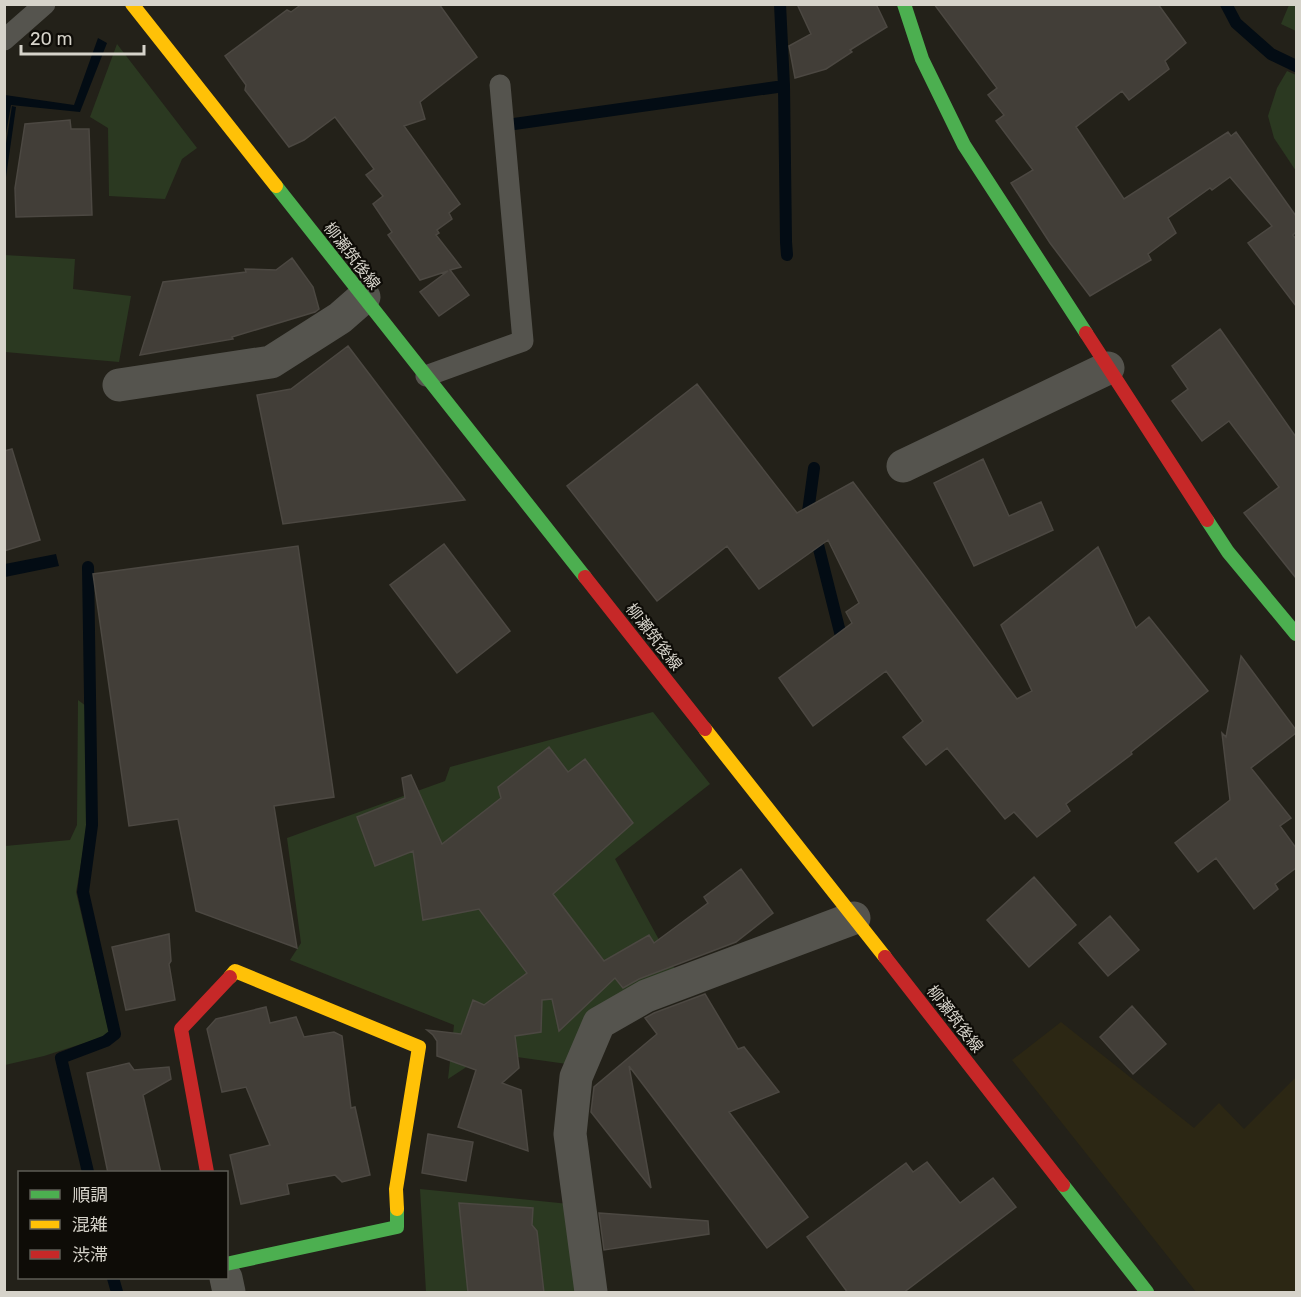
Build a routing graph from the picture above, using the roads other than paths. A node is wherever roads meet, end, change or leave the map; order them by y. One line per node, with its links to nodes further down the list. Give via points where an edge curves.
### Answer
1 (45, 4): 4 (lane)
2 (132, 4): 6 (main road, 柳瀬筑後線)
3 (904, 4): 7 (main road, via 922,59 964,145)
4 (4, 40)
5 (500, 85): 8 (lane, via 522,341)
6 (364, 297): 8 (main road, 柳瀬筑後線); 9 (street, via 340,318 271,362)
7 (1108, 368): 10 (street); 11 (main road, via 1228,552)
8 (426, 376): 12 (main road, 柳瀬筑後線)
9 (119, 385)
10 (903, 466)
11 (1296, 634)
12 (854, 918): 15 (street, via 646,996 599,1023 576,1077 570,1134); 16 (main road, 柳瀬筑後線)
13 (207, 1171): 14 (main road, via 181,1029 235,970 419,1047 396,1189 397,1227)
14 (228, 1264)
15 (591, 1293)
16 (1148, 1293)

